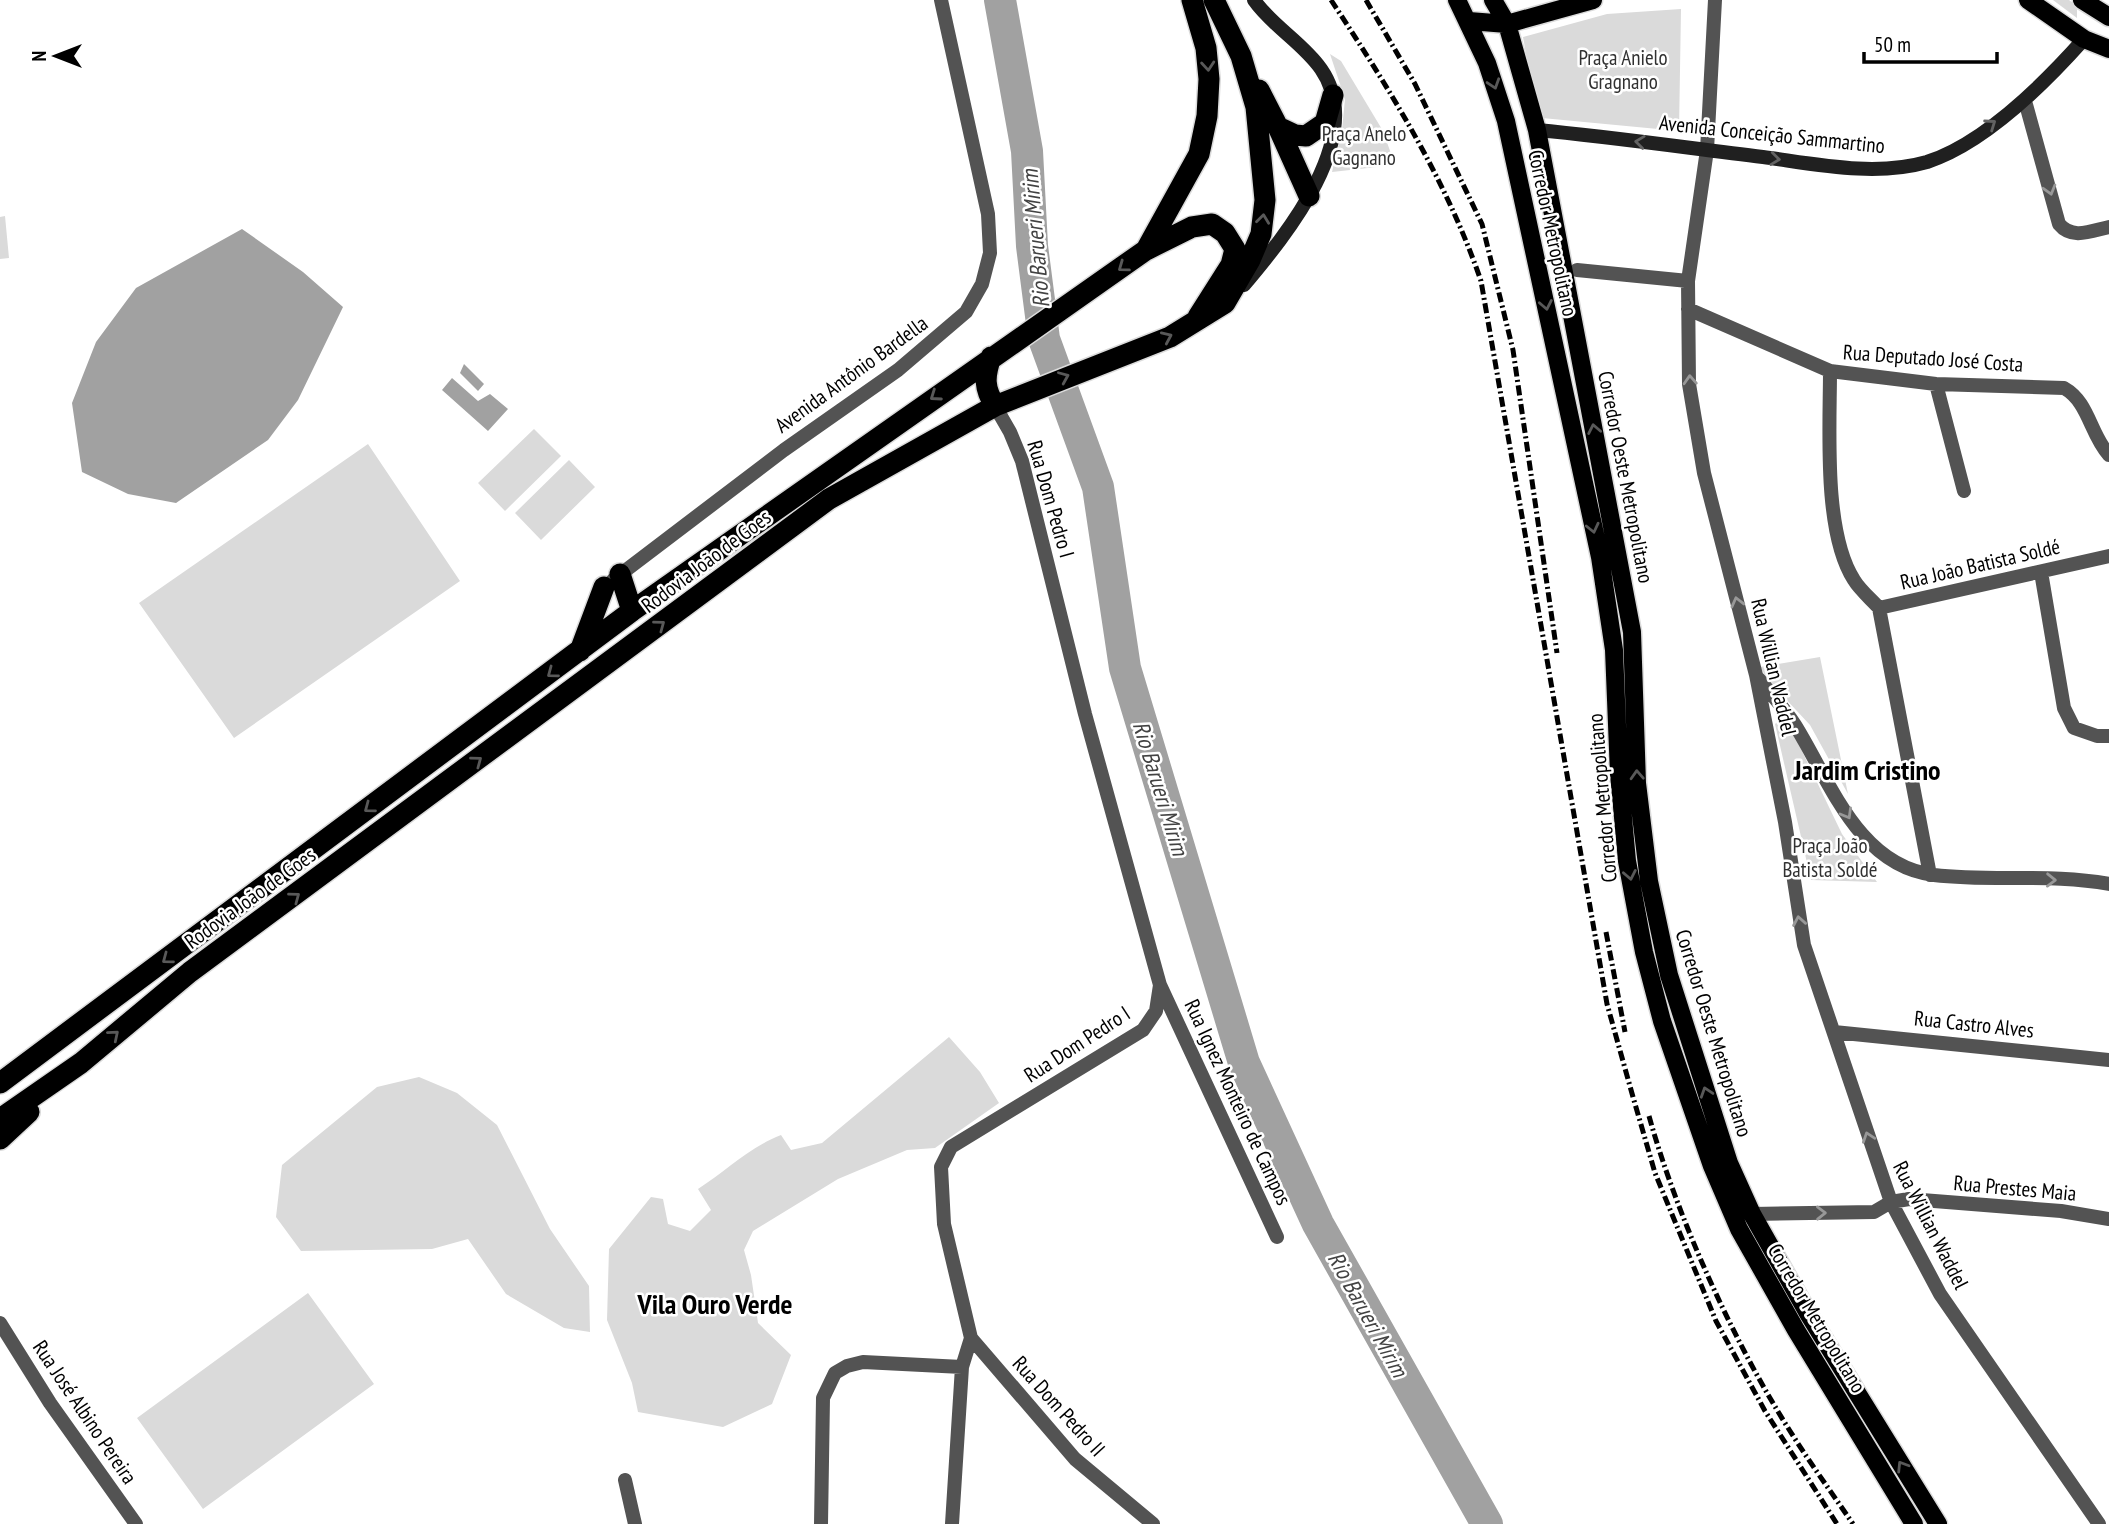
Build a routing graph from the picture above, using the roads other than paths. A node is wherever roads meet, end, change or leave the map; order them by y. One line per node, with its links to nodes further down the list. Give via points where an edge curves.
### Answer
1 (941, 0): 38 (street, Avenida Antônio Bardella, via 988,214 990,253 977,293 966,312 898,370)
2 (1192, 0): 24 (highway, one-way to 24, via 1206,48 1207,116 1199,155)
3 (1214, 0): 16 (highway, Rodovia João de Goes)
4 (1254, 0): 17 (main road, via 1321,68)
5 (1457, 0): 12 (main road, Corredor Metropolitano)
6 (1493, 0): 13 (main road, Corredor Oeste Metropolitano)
7 (1592, 0): 13 (main road)
8 (1716, 0): 21 (street, Rua Willian Waddel)
9 (2028, 0): 14 (main road)
10 (2082, 0): 11 (main road)
11 (2108, 15)
12 (1469, 20): 13 (main road); 51 (main road, Corredor Metropolitano, one-way to 51, via 1506,121 1600,557 1614,650 1628,861 1659,1010)
13 (1507, 24): 20 (main road, Corredor Oeste Metropolitano)
14 (2084, 39): 15 (main road); 18 (main road, Avenida Conceição Sammartino)
15 (2109, 50)
16 (1241, 56): 19 (highway); 27 (highway, Rodovia João de Goes, one-way to 16, via 1261,234 1265,200 1256,107)
17 (1334, 95): 19 (highway, via 1325,123 1306,136); 22 (main road, via 1330,150)
18 (2025, 101): 21 (main road, Avenida Conceição Sammartino, one-way to 18, via 1897,168 1953,151); 23 (street, one-way to 23, via 2059,224 2066,232 2077,234)
19 (1278, 127): 22 (highway)
20 (1537, 130): 21 (main road, Avenida Conceição Sammartino, one-way to 20); 55 (main road, Corredor Oeste Metropolitano, one-way to 20, via 1729,1163 1669,975 1649,881 1637,783 1632,632)
21 (1707, 150): 26 (street, Rua Willian Waddel)
22 (1309, 196): 27 (main road, via 1274,250)
23 (2109, 227)
24 (1146, 250): 29 (highway, via 1192,227 1212,224 1225,233 1235,249 1231,265); 30 (highway, Rodovia João de Goes, one-way to 30)
25 (1577, 270): 26 (street)
26 (1688, 281): 28 (street, Rua Willian Waddel)
27 (1225, 303): 29 (highway, Rodovia João de Goes)
28 (1688, 309): 31 (street, Rua Deputado José Costa); 42 (street, Rua Willian Waddel, one-way to 28, via 1694,421)
29 (1195, 322): 33 (highway, Rodovia João de Goes, one-way to 29, via 1170,337)
30 (991, 357): 33 (highway, via 985,373 986,391); 40 (highway, Rodovia João de Goes, one-way to 40)
31 (1830, 371): 32 (street, Rua Deputado José Costa); 39 (street, via 1830,440 1840,547 1854,580)
32 (1936, 384): 34 (street, Rua Deputado José Costa, via 2064,388 2078,396); 35 (street)
33 (995, 407): 46 (street, Rua Dom Pedro I, via 1022,461 1085,715); 49 (highway, Rodovia João de Goes, one-way to 33, via 190,972 829,499)
34 (2109, 455)
35 (1964, 491)
36 (2109, 556): 37 (street, Rua João Batista Soldé)
37 (2041, 572): 39 (street, Rua João Batista Soldé); 43 (street, via 2064,708 2074,728)
38 (612, 580): 40 (highway); 41 (highway)
39 (1879, 608): 44 (street, Rua João Batista Soldé)
40 (632, 611): 41 (highway, Rodovia João de Goes)
41 (580, 652): 50 (highway, Rodovia João de Goes, one-way to 50)
42 (1756, 675): 44 (street, one-way to 44, via 1794,723 1853,824 1874,848 1900,865); 47 (street, Rua Willian Waddel, one-way to 42, via 1804,945 1786,822)
43 (2109, 736)
44 (1930, 875): 45 (street, one-way to 45)
45 (2109, 884)
46 (1160, 985): 57 (street, Rua Ignez Monteiro de Campos); 59 (street, Rua Dom Pedro I, via 1156,1012 1143,1030 951,1147 942,1167 944,1224)
47 (1834, 1032): 48 (street, Rua Castro Alves); 54 (street, Rua Willian Waddel, one-way to 47)
48 (2109, 1060)
49 (81, 1063): 52 (highway, Rodovia João de Goes); 53 (highway)
50 (0, 1083)
51 (1689, 1102): 55 (main road, via 1702,1121 1731,1190); 67 (main road, Corredor Metropolitano, via 1739,1229)
52 (0, 1119)
53 (0, 1139)
54 (1891, 1202): 55 (street, Rua Prestes Maia, one-way to 54, via 1874,1212); 56 (street, Rua Prestes Maia, via 1909,1199 2015,1207); 69 (street, Rua Willian Waddel, via 1940,1294)
55 (1752, 1214): 68 (main road, Corredor Oeste Metropolitano, one-way to 55)
56 (2109, 1219)
57 (1277, 1237)
58 (0, 1323): 62 (street, Rua José Albino Pereira)
59 (971, 1338): 60 (street); 66 (street, Rua Dom Pedro II, via 1075,1459)
60 (962, 1367): 64 (street, via 863,1362 835,1373 823,1398); 65 (street)
61 (625, 1480): 63 (street)
62 (136, 1524)
63 (635, 1524)
64 (821, 1524)
65 (952, 1524)
66 (1153, 1524)
67 (1914, 1524)
68 (1938, 1524)
69 (2099, 1524)

